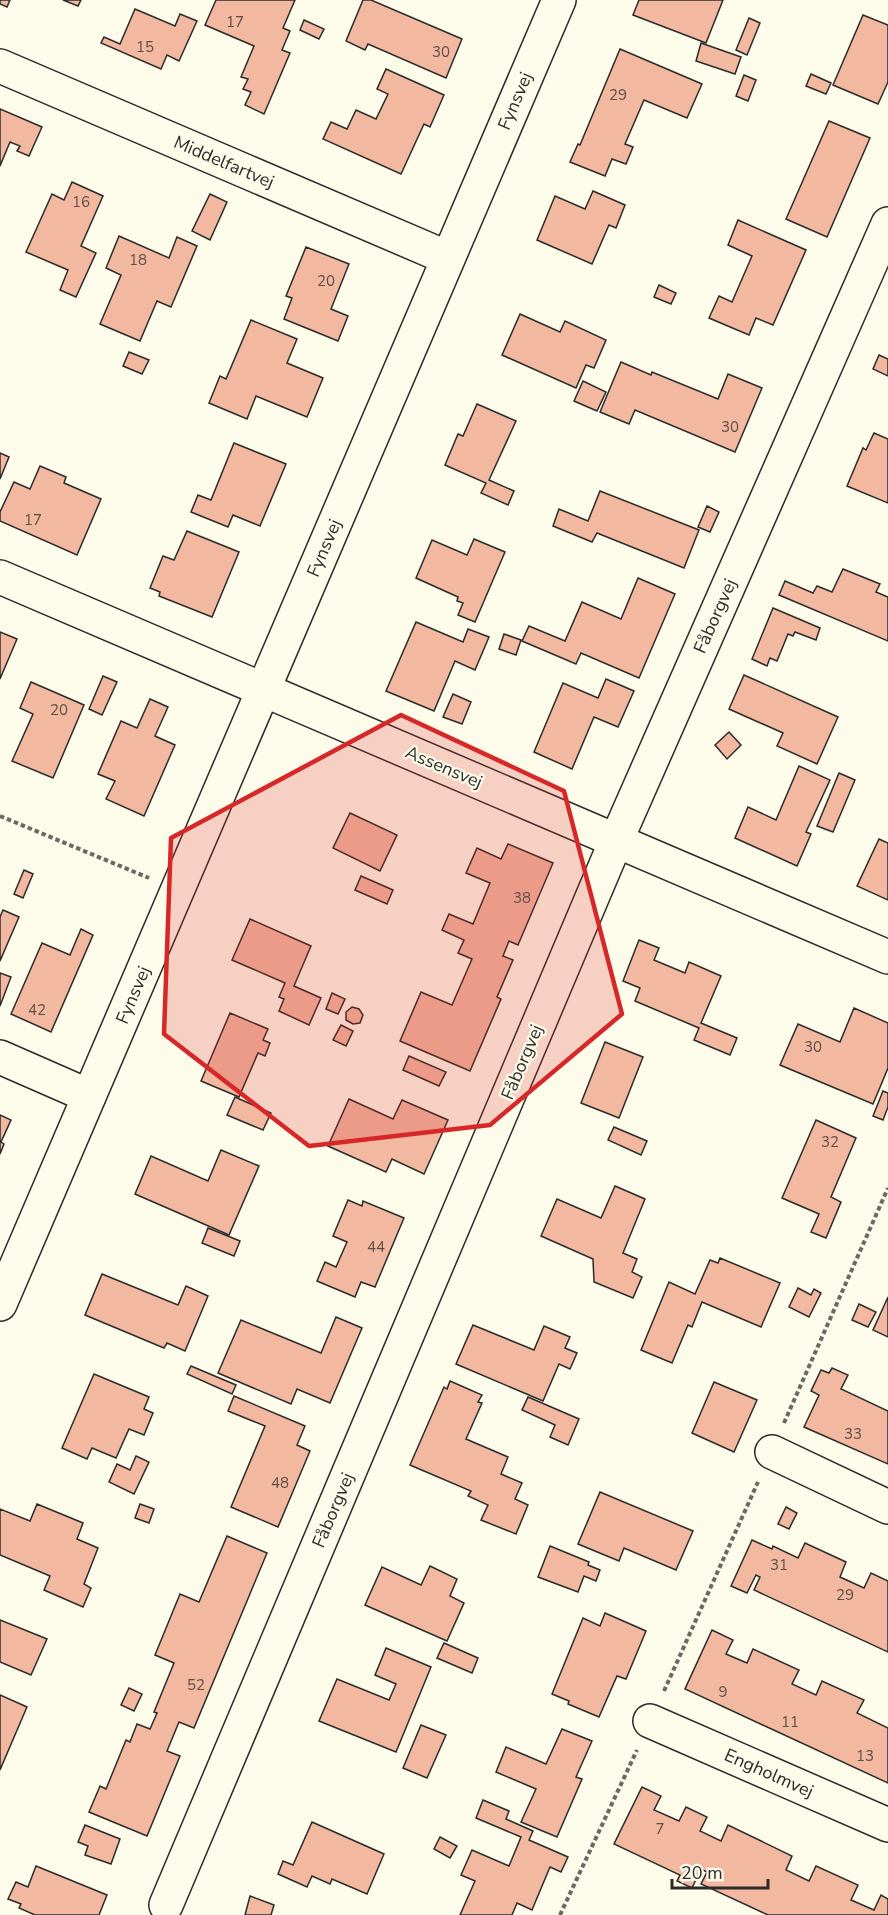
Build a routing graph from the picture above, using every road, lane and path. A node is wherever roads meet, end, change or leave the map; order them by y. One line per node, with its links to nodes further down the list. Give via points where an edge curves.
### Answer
1 (559, 0): 4 (street, Fynsvej)
2 (0, 66): 4 (street, Middelfartvej)
3 (888, 224): 8 (street, Fåborgvej)
4 (448, 258): 6 (street, Fynsvej)
5 (0, 577): 6 (street, Assensvej)
6 (263, 690): 8 (street, Assensvej); 9 (street, Fynsvej)
7 (0, 816): 9 (path)
8 (616, 841): 10 (street, Assensvej); 19 (street, Fåborgvej)
9 (177, 890): 12 (street, Fynsvej)
10 (888, 957)
11 (0, 1057): 12 (street)
12 (89, 1096): 14 (street, Fynsvej)
13 (888, 1188): 15 (path)
14 (0, 1304)
15 (772, 1452): 16 (street); 17 (path)
16 (888, 1507)
17 (650, 1720): 18 (street, Engholmvej); 20 (path)
18 (888, 1825)
19 (166, 1905)
20 (560, 1915)

